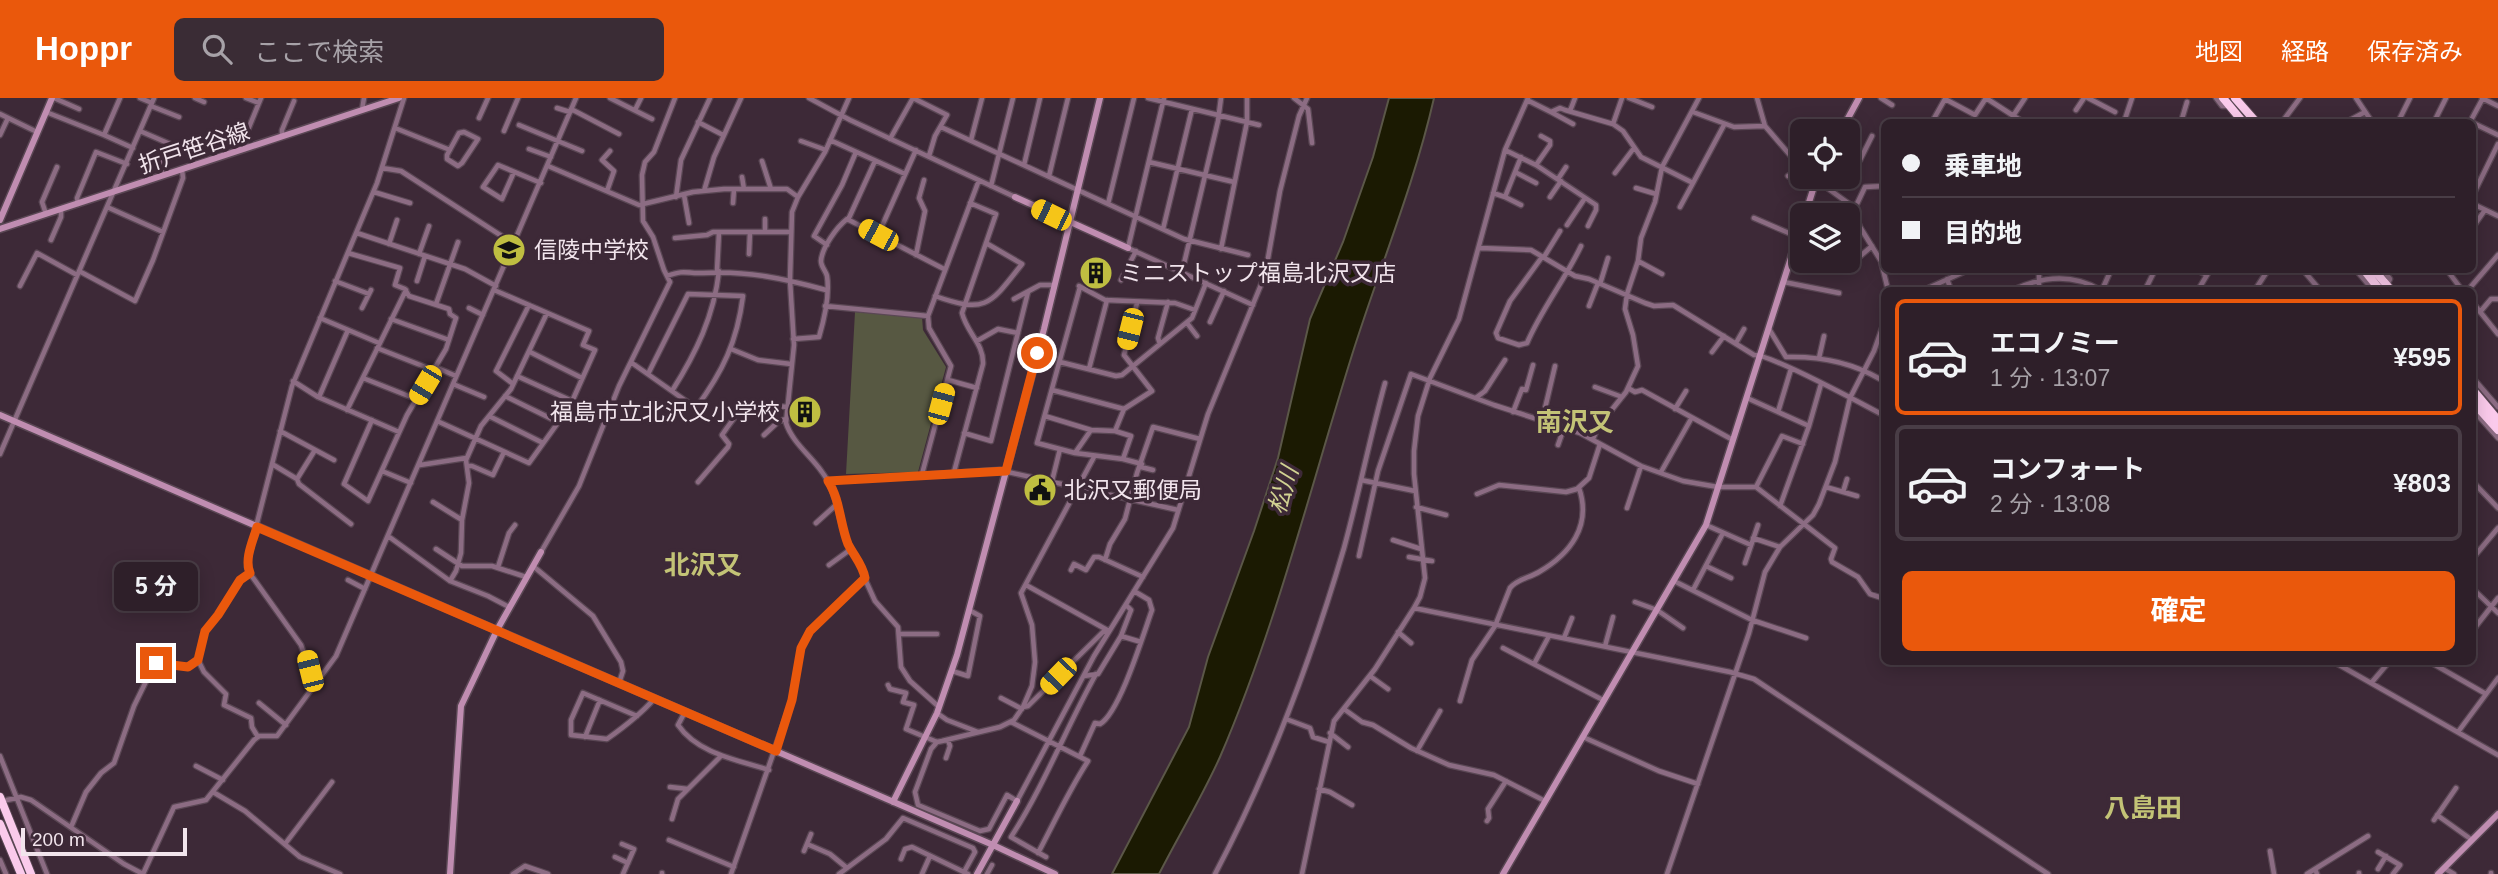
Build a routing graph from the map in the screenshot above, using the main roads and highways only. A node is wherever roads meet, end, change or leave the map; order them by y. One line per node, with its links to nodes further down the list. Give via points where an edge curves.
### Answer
1 (2223, 98): 3 (highway)
2 (2235, 98): 4 (highway)
3 (2240, 119)
4 (2253, 119)
5 (2367, 273): 6 (highway)
6 (2384, 287)
7 (2476, 394): 9 (highway)
8 (2476, 405): 10 (highway)
9 (2498, 420)
10 (2498, 430)
11 (4, 799): 14 (highway)
12 (0, 824): 13 (highway)
13 (21, 874)
14 (32, 874)

